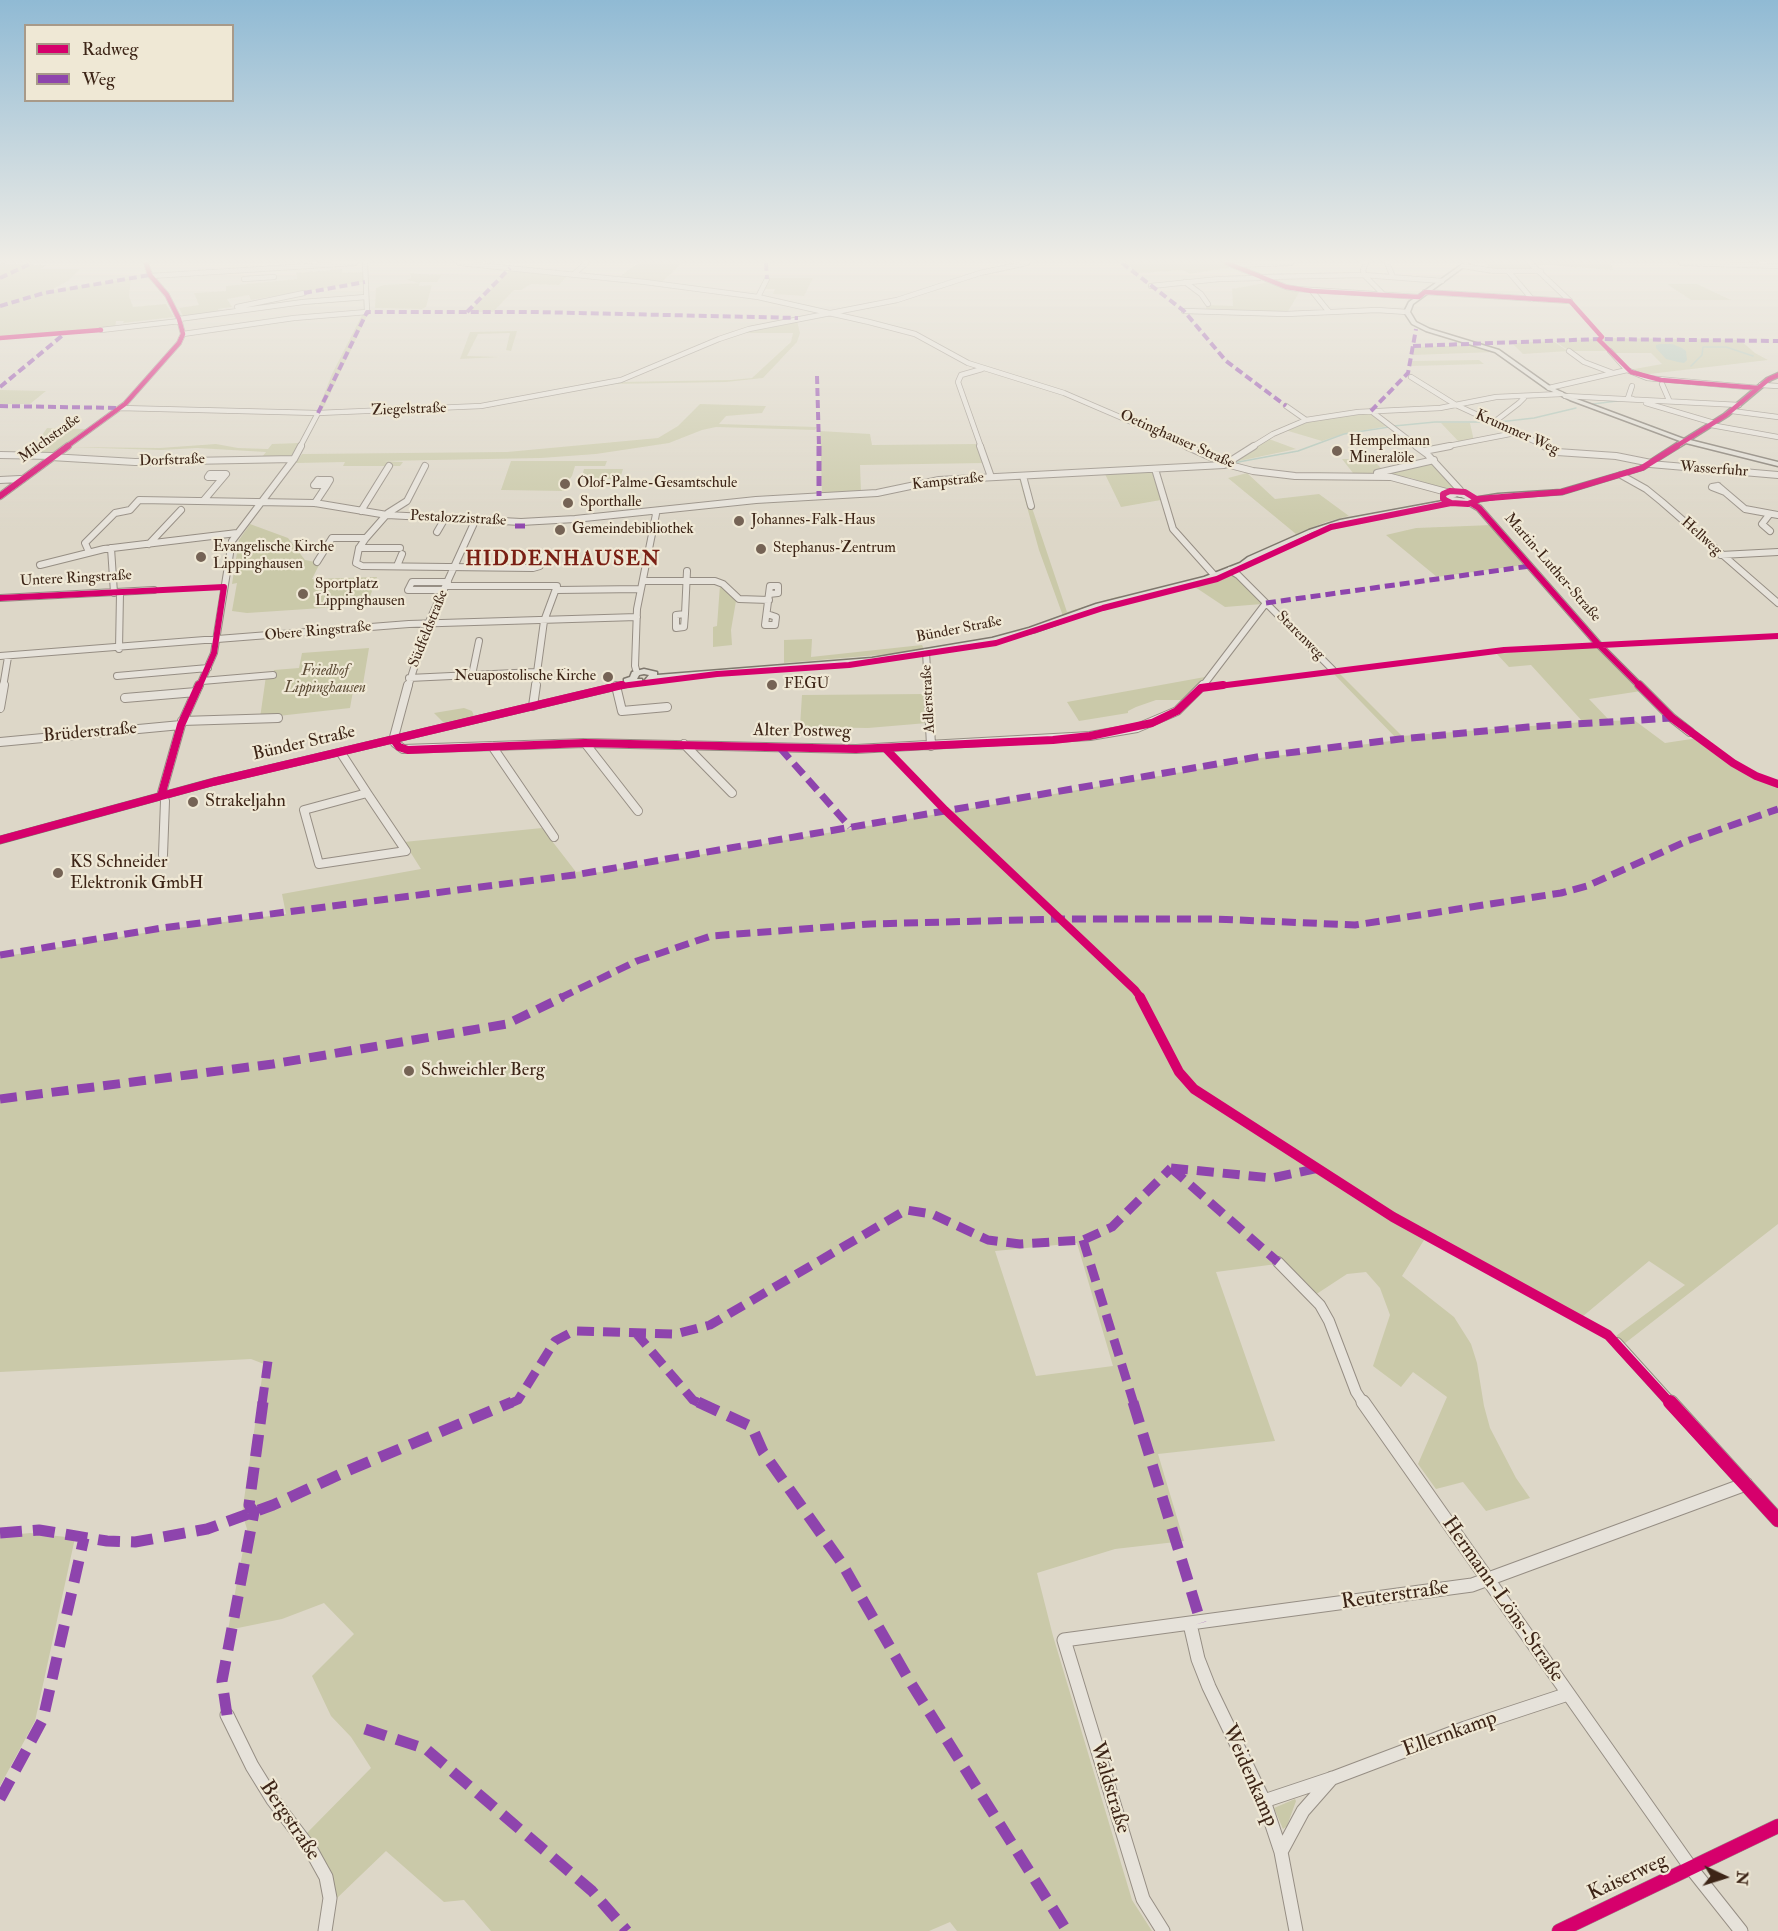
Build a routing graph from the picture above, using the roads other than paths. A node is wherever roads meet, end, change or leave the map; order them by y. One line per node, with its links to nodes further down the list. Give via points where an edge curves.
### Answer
1 (171, 353): 24 (street, Milchstraße)
2 (684, 353): 27 (street, Ziegelstraße, via 621,380 481,406)
3 (945, 353): 7 (street, Oetinghauser Straße)
4 (1502, 353): 16 (main road)
5 (1572, 353): 9 (street)
6 (1612, 353): 8 (street)
7 (983, 368): 41 (street, Oetinghauser Straße, via 1118,414); 54 (street, via 961,375 958,382)
8 (1627, 370): 9 (street); 15 (street, via 1661,380)
9 (1613, 373): 16 (street)
10 (1778, 375): 15 (main road)
11 (1411, 377): 21 (street, Krummer Weg)
12 (1662, 384): 20 (street)
13 (1632, 386): 19 (street)
14 (1778, 386): 15 (street)
15 (1760, 387): 22 (main road)
16 (1549, 388): 17 (main road)
17 (1563, 395): 18 (street, Kampstraße); 19 (street, Kampstraße); 34 (main road)
18 (1523, 396): 21 (street, Kampstraße, via 1485,398); 30 (street)
19 (1628, 398): 20 (street); 31 (street)
20 (1669, 400): 22 (street)
21 (1456, 405): 25 (street, Kampstraße); 30 (street, Krummer Weg)
22 (1739, 405): 26 (main road)
23 (1286, 406): 29 (street)
24 (120, 408): 27 (street, Ziegelstraße); 37 (street, Milchstraße)
25 (1371, 411): 29 (street, Kampstraße); 35 (street)
26 (1732, 411): 28 (street); 31 (main road)
27 (318, 413): 38 (street)
28 (1778, 417)
29 (1306, 420): 39 (street, Kampstraße)
30 (1493, 423): 32 (street, Krummer Weg)
31 (1713, 424): 33 (street); 34 (main road)
32 (1515, 433): 35 (street); 43 (street, Krummer Weg, via 1564,453 1616,456)
33 (1778, 437)
34 (1685, 441): 43 (main road); 44 (main road)
35 (1424, 451): 40 (street)
36 (0, 455): 37 (street, Dorfstraße)
37 (51, 456): 38 (street, Dorfstraße, via 135,462); 55 (street, Milchstraße)
38 (294, 459): 63 (street)
39 (1230, 459): 41 (street, Kampstraße); 42 (street, Kampstraße)
40 (1434, 460): 49 (street); 60 (street, via 1460,490)
41 (1219, 462): 42 (street, Oetinghauser Straße); 47 (street, Kampstraße)
42 (1226, 464): 47 (street, Kampstraße); 49 (street, Oetinghauser Straße, via 1288,476)
43 (1651, 464): 50 (main road); 51 (street, Wasserfuhr)
44 (1778, 464)
45 (389, 466): 67 (street)
46 (425, 466): 69 (street, via 407,501)
47 (1206, 466): 48 (street, Kampstraße)
48 (1155, 469): 52 (street, Kampstraße); 91 (street, via 1173,529)
49 (1372, 475): 60 (street, Oetinghauser Straße, via 1402,479)
50 (1621, 475): 61 (main road, via 1565,491); 84 (street, Hellweg, via 1646,489)
51 (1778, 475)
52 (1023, 476): 54 (street, Kampstraße); 65 (street)
53 (223, 477): 62 (street)
54 (990, 477): 68 (street, Kampstraße, via 930,481 864,494)
55 (20, 479): 56 (street); 59 (street, Milchstraße)
56 (0, 480)
57 (327, 485): 64 (street)
58 (1725, 492): 71 (street, via 1739,504 1736,507)
59 (0, 496)
60 (1453, 497): 61 (main road); 89 (main road, Bünder Straße, via 1329,525)
61 (1469, 499): 131 (street, Martin-Luther-Straße, via 1599,645)
62 (204, 500): 63 (street, Pestalozzistraße); 81 (street, Pestalozzistraße, via 139,500 130,510 115,513 85,543)
63 (263, 500): 64 (street, Pestalozzistraße); 76 (street)
64 (315, 503): 67 (street, Pestalozzistraße)
65 (1031, 506)
66 (181, 510): 78 (street)
67 (361, 511): 69 (street, Pestalozzistraße)
68 (654, 511): 73 (street, Pestalozzistraße, via 570,519); 92 (street)
69 (387, 515): 72 (street, Pestalozzistraße); 77 (street)
70 (1778, 515): 71 (street)
71 (1769, 516): 74 (street, via 1762,524)
72 (444, 520): 73 (street, Pestalozzistraße); 75 (street)
73 (475, 521): 87 (street, Südfeldstraße)
74 (1770, 531)
75 (437, 532)
76 (237, 533): 78 (street); 107 (street, via 232,541)
77 (366, 538): 80 (street); 85 (street, via 332,538)
78 (149, 544): 79 (street)
79 (111, 548): 81 (street); 98 (street)
80 (359, 548): 88 (street, via 356,563 362,566); 88 (street, via 401,551)
81 (89, 552): 86 (street)
82 (1778, 552): 84 (street)
83 (544, 555): 87 (street, via 540,566 534,568)
84 (1721, 555): 101 (street, Hellweg)
85 (317, 562)
86 (40, 565)
87 (455, 565): 88 (street); 94 (street, Südfeldstraße)
88 (397, 566)
89 (1231, 569): 91 (main road, Bünder Straße); 100 (street)
90 (687, 571): 93 (street)
91 (1215, 576): 110 (main road, Bünder Straße, via 1099,606 1012,635)
92 (643, 581): 93 (street); 95 (street)
93 (684, 581): 102 (street); 103 (street, via 719,582 739,599 769,597)
94 (446, 586): 94 (street, via 408,590 412,582); 97 (street, via 551,585 557,586); 106 (street, Südfeldstraße)
95 (641, 589): 97 (street); 104 (street)
96 (154, 590): 98 (street, Untere Ringstraße)
97 (557, 590): 105 (street)
98 (117, 593): 99 (street, Untere Ringstraße); 109 (street)
99 (0, 598)
100 (1266, 603): 114 (street, Starenweg); 137 (street, Alter Postweg, via 1201,688 1171,715 1137,728 1090,736)
101 (1778, 603)
102 (685, 614)
103 (767, 614)
104 (637, 617): 105 (street, Obere Ringstraße); 119 (street)
105 (544, 621): 106 (street, Obere Ringstraße); 115 (street)
106 (428, 624): 107 (street, Obere Ringstraße); 120 (street, Südfeldstraße)
107 (217, 640): 109 (street, Obere Ringstraße); 112 (street)
108 (479, 641): 117 (street)
109 (119, 648): 111 (street, Obere Ringstraße)
110 (926, 652): 119 (main road, Bünder Straße, via 852,662); 137 (street, Adlerstraße)
111 (4, 657): 113 (street)
112 (208, 668): 118 (street); 121 (street)
113 (3, 669): 124 (street)
114 (1333, 670)
115 (536, 672): 117 (street); 126 (street)
116 (273, 675): 121 (street)
117 (472, 675): 120 (street)
118 (117, 676)
119 (639, 676): 122 (main road, Bünder Straße)
120 (409, 678): 132 (street, Südfeldstraße)
121 (202, 681): 123 (street)
122 (616, 686): 126 (main road, Bünder Straße); 127 (street, via 622,711)
123 (196, 692): 125 (street); 130 (street)
124 (1, 696): 128 (street)
125 (125, 698)
126 (533, 706): 132 (main road, Bünder Straße)
127 (667, 706)
128 (0, 708)
129 (278, 718): 130 (street, Brüderstraße)
130 (182, 723): 133 (street, Brüderstraße); 141 (street)
131 (1690, 732)
132 (394, 740): 136 (street, Alter Postweg, via 408,750); 138 (main road, Bünder Straße)
133 (0, 742)
134 (585, 742): 135 (street, Alter Postweg); 136 (street, Alter Postweg); 142 (street)
135 (684, 744): 137 (street, Alter Postweg, via 845,749); 140 (street)
136 (492, 746): 143 (street)
137 (931, 746)
138 (341, 753): 139 (street); 141 (main road, Bünder Straße)
139 (367, 793): 139 (street, via 304,810 319,864 405,851)
140 (732, 793)
141 (162, 796): 144 (main road, Bünder Straße); 145 (street)
142 (638, 812)
143 (555, 837)
144 (0, 840)
145 (163, 855)
146 (1278, 1262): 150 (street, Hermann-Löns-Straße, via 1320,1305 1356,1392)
147 (1617, 1343): 148 (street)
148 (1746, 1484): 149 (street); 150 (street, Reuterstraße)
149 (1778, 1520)
150 (1486, 1579): 151 (street, Reuterstraße, via 1472,1585); 153 (street, Hermann-Löns-Straße)
151 (1190, 1624): 152 (street, Reuterstraße); 156 (street, Weidenkamp, via 1209,1687)
152 (1064, 1640): 161 (street, Waldstraße, via 1143,1899)
153 (1569, 1694): 155 (street, Ellernkamp); 159 (street, Hermann-Löns-Straße)
154 (227, 1715): 160 (street, Bergstraße, via 257,1775 326,1877 330,1898)
155 (1333, 1778): 156 (street, Ellernkamp); 158 (street, Ellernkamp, via 1303,1811)
156 (1264, 1801): 158 (street, Weidenkamp)
157 (1778, 1826): 159 (street, Kaiserweg)
158 (1281, 1852): 162 (street, Weidenkamp)
159 (1691, 1868): 163 (street, Kaiserweg); 164 (street, Hermann-Löns-Straße)
160 (325, 1931)
161 (1163, 1931)
162 (1296, 1931)
163 (1559, 1931)
164 (1741, 1931)

